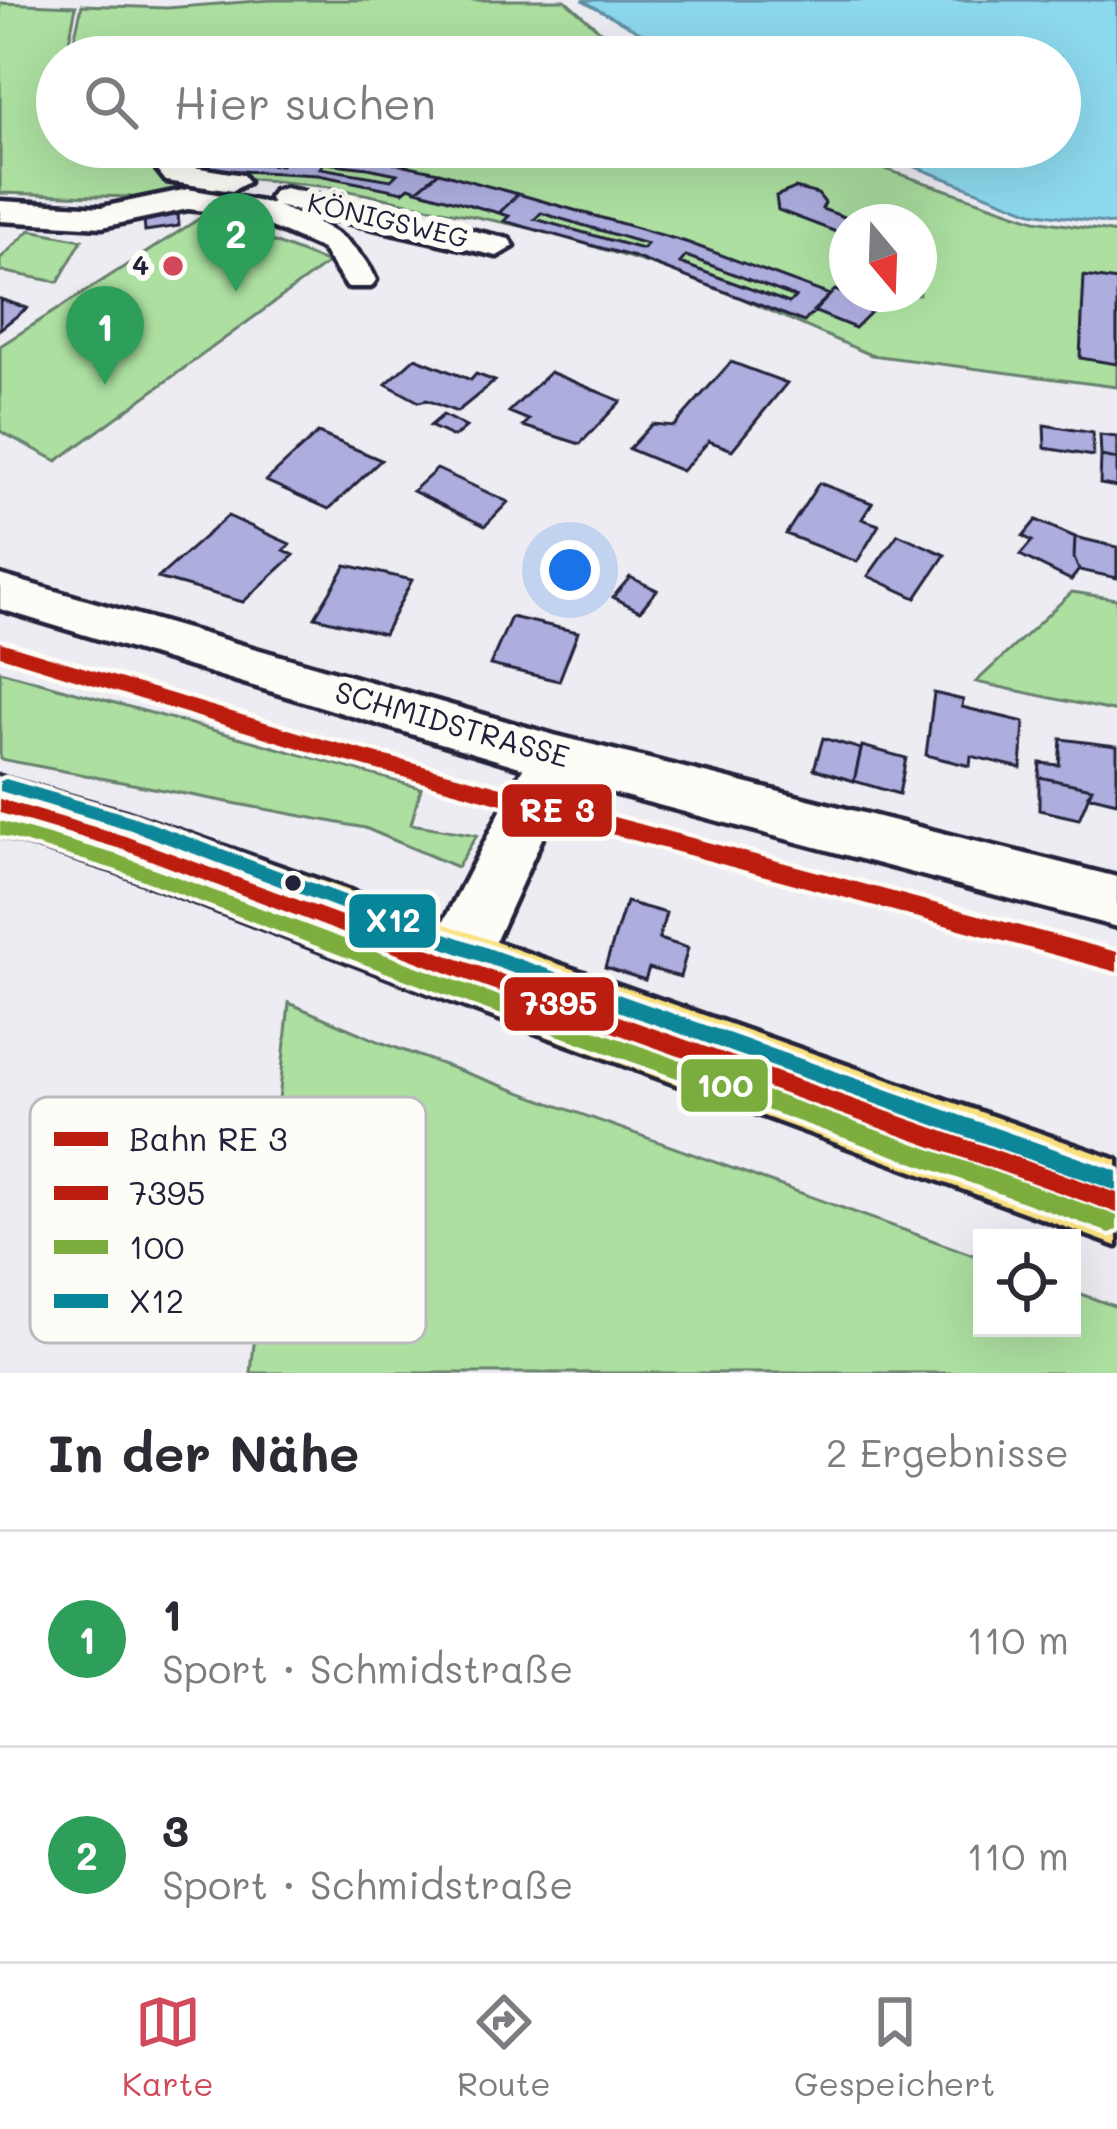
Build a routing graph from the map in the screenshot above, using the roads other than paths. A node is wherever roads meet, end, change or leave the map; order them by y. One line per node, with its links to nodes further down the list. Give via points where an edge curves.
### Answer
1 (171, 168): 3 (street, via 230,181)
2 (206, 192): 3 (street, KÖNIGSWEG)
3 (254, 200): 4 (street, via 188,199 102,217); 5 (street, KÖNIGSWEG); 6 (street, via 334,242)
4 (0, 211)
5 (497, 246)
6 (359, 280)
7 (0, 592): 8 (street, SCHMIDSTRASSE)
8 (554, 756): 10 (street, SCHMIDSTRASSE); 11 (street)
9 (0, 806): 11 (main road, via 125,843)
10 (1117, 902)
11 (450, 965): 12 (main road)
12 (1117, 1202)

